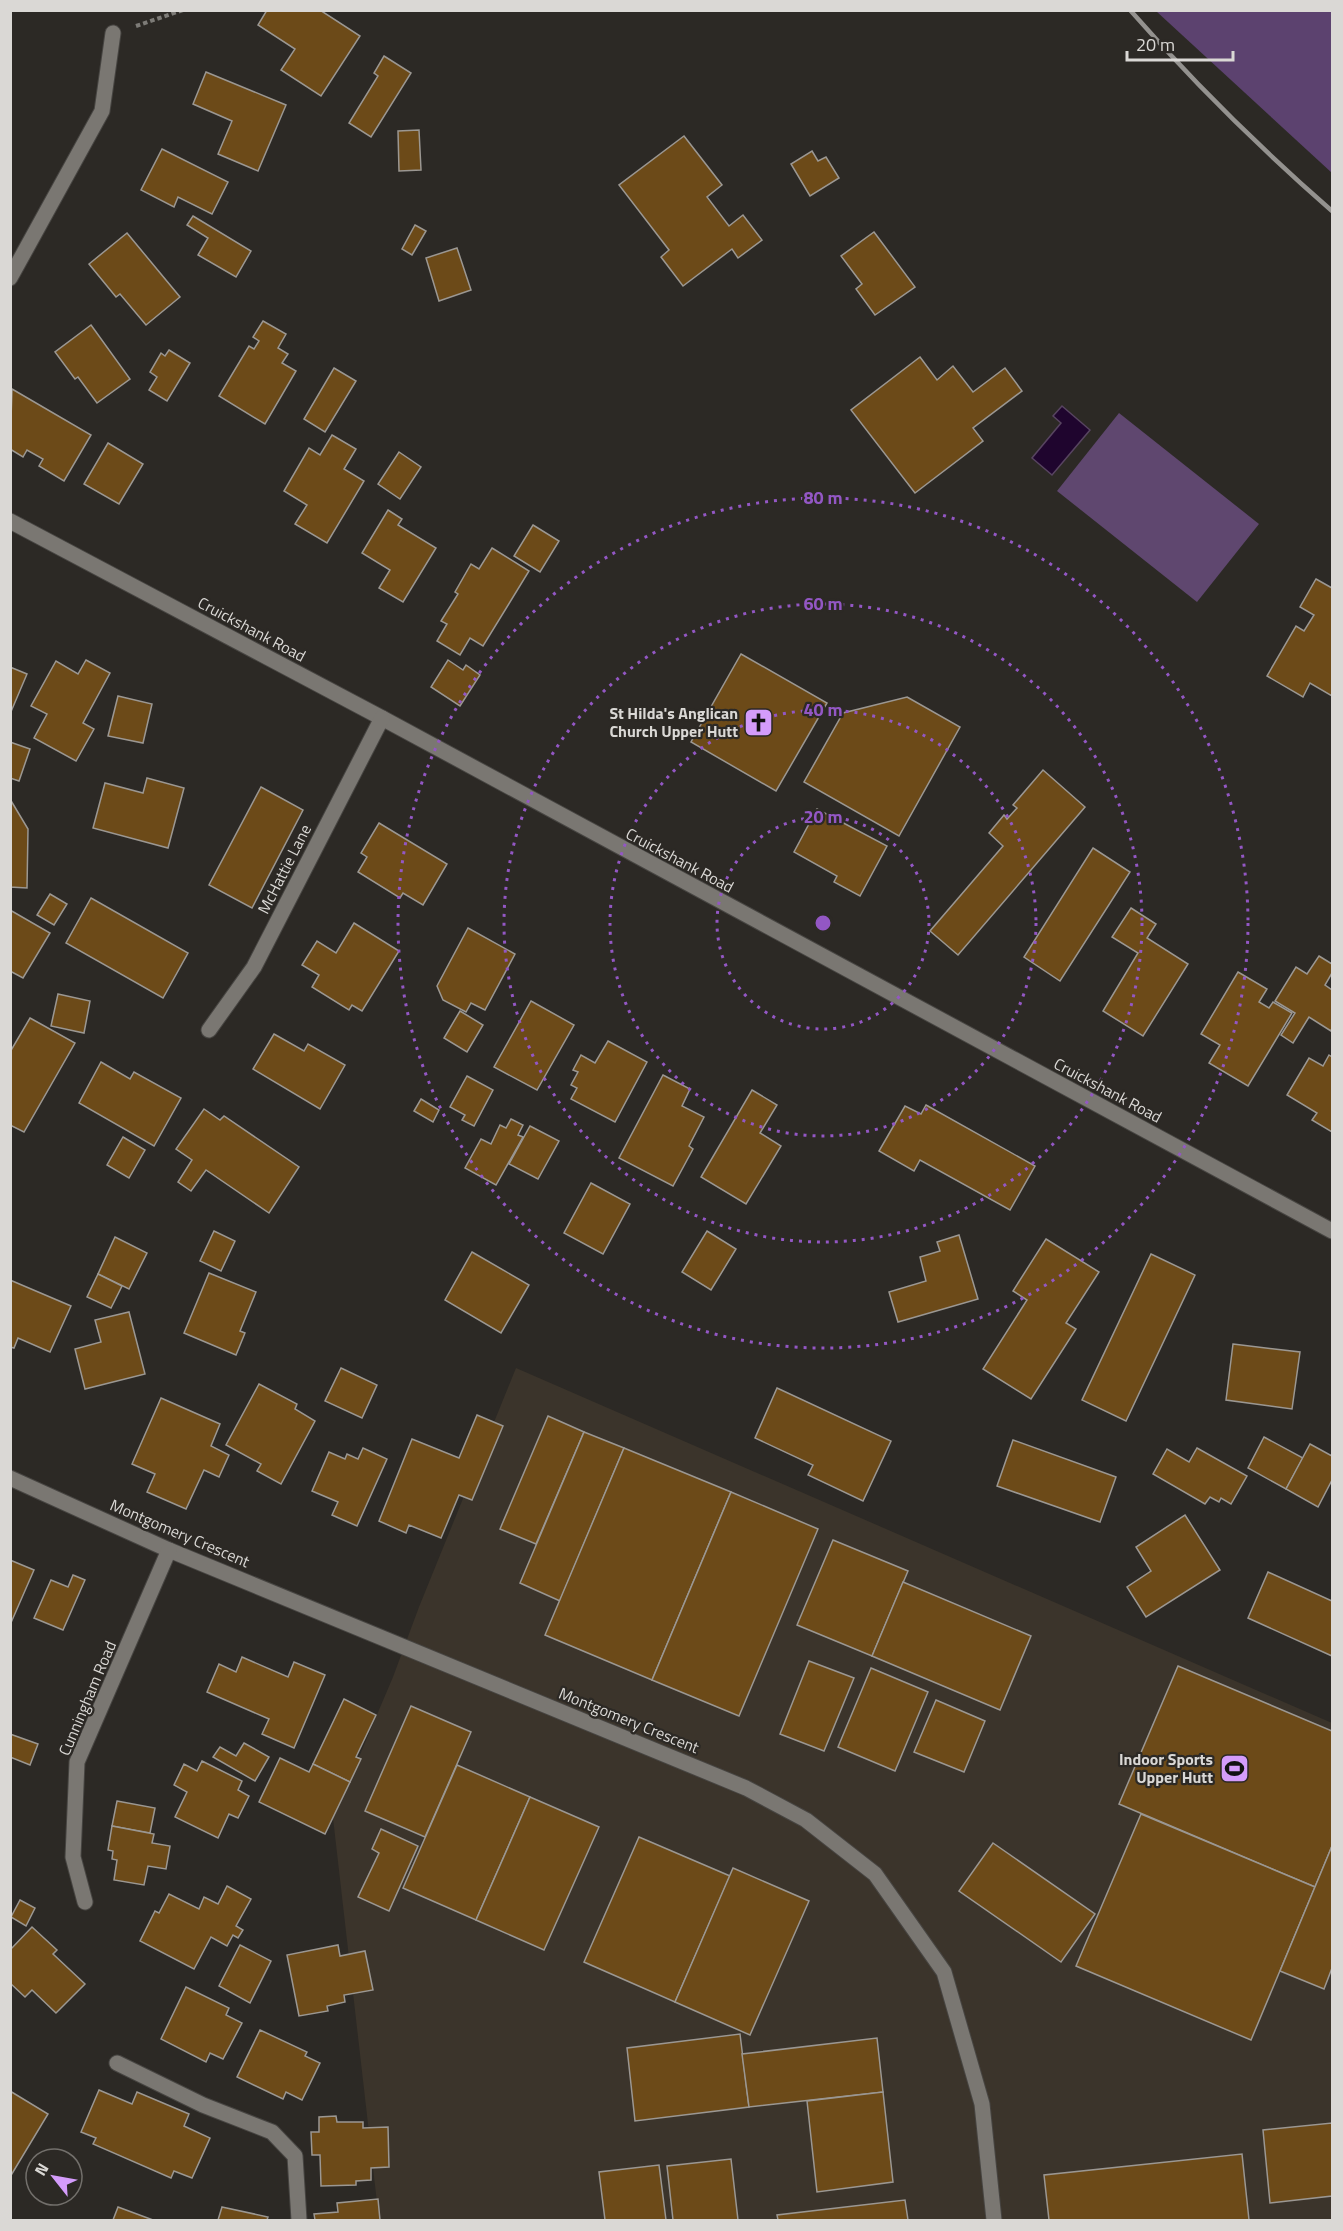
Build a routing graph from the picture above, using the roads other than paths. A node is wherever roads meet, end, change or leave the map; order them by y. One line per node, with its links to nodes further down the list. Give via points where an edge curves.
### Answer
1 (113, 33): 2 (street, via 102,111)
2 (10, 278)
3 (10, 521): 4 (street, Cruickshank Road)
4 (382, 718): 5 (street, McHattie Lane, via 254,967); 6 (street, Cruickshank Road)
5 (209, 1030)
6 (1332, 1230)
7 (10, 1478): 8 (street, Montgomery Crescent)
8 (170, 1550): 9 (street, Cunningham Road, via 77,1762 73,1857); 12 (street, Montgomery Crescent, via 746,1788 806,1820 875,1874 944,1972 982,2104)
9 (85, 1902)
10 (117, 2062): 11 (street, via 203,2105 272,2132 295,2156)
11 (299, 2220)
12 (994, 2220)

